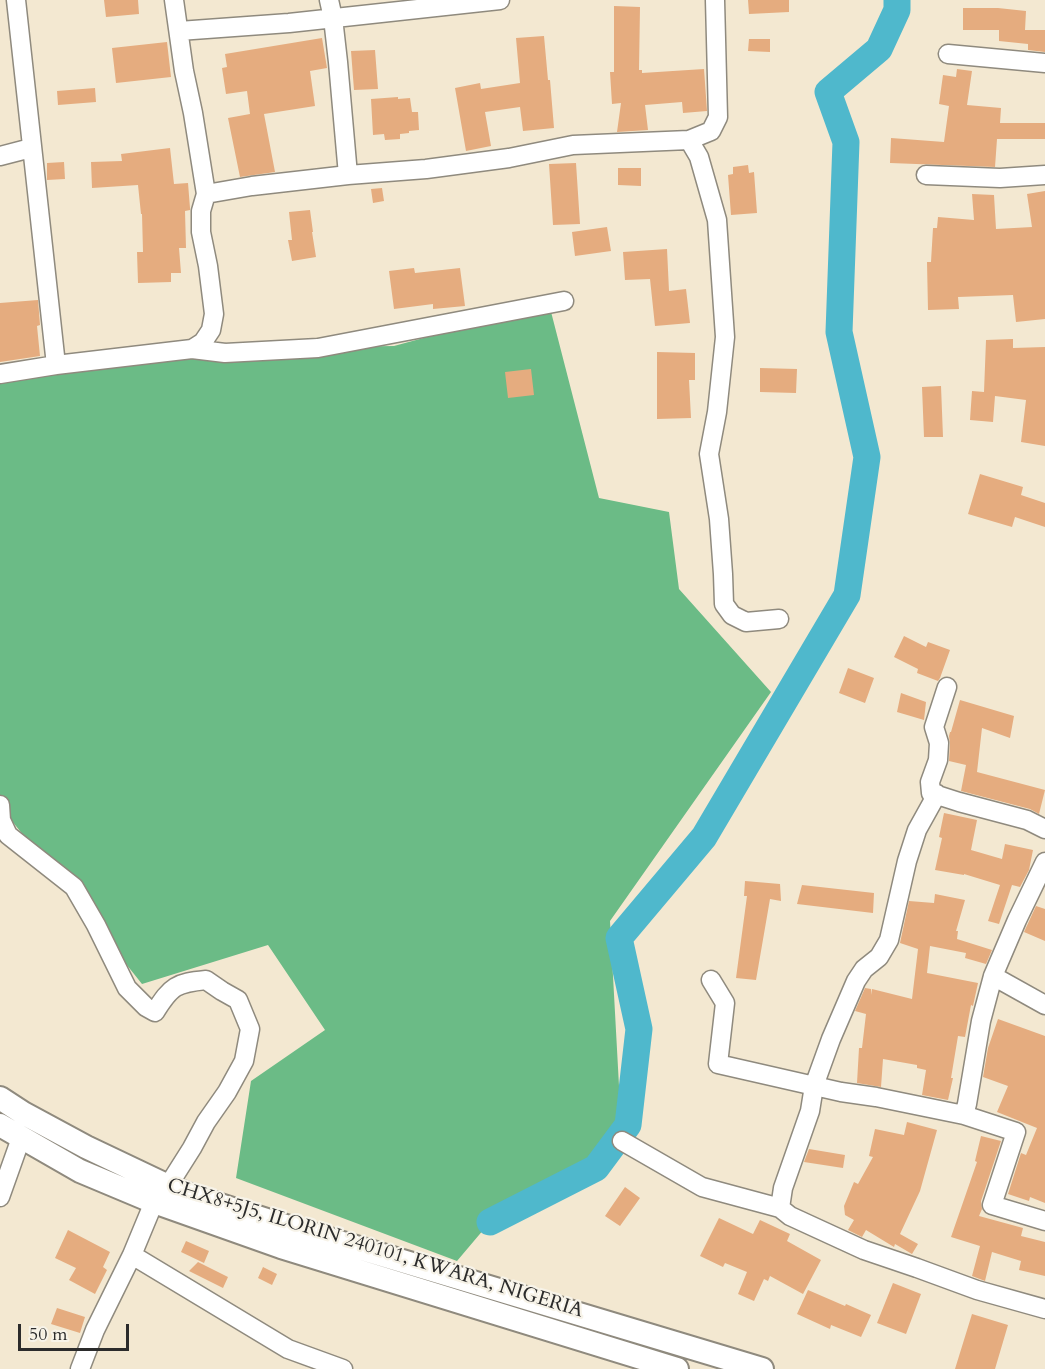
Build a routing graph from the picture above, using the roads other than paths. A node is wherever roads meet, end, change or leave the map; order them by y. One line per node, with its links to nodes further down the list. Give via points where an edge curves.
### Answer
1 (16, 0): 12 (street)
2 (174, 0): 8 (street)
3 (329, 0): 7 (street)
4 (494, 0): 5 (street); 7 (street)
5 (500, 0)
6 (715, 0): 11 (street, via 718,117 711,131)
7 (333, 18): 8 (street); 14 (street)
8 (179, 31): 17 (street)
9 (948, 54): 10 (street)
10 (1045, 63)
11 (689, 140): 14 (street, via 573,145 509,158); 22 (street, via 699,157 718,231 725,337 709,454 719,519 724,604 732,615 746,622)
12 (31, 148): 13 (street); 20 (street)
13 (0, 156)
14 (348, 175): 17 (street)
15 (926, 175): 16 (street)
16 (1045, 175)
17 (206, 194): 19 (street, via 201,232 214,314 211,330)
18 (564, 301): 19 (street, via 318,348 225,353)
19 (192, 349): 20 (street)
20 (56, 365): 21 (street)
21 (0, 374)
22 (779, 619)
23 (947, 687): 24 (street, via 934,727 939,743 938,760 930,782 931,793)
24 (937, 794): 26 (street, via 1027,820); 31 (street, via 917,830 889,940 856,981)
25 (0, 805): 37 (street, via 8,835 74,887 127,988 147,1007 155,1012 167,993 185,982 206,980 238,1000 250,1029 244,1061)
26 (1045, 829)
27 (1045, 862): 28 (street)
28 (993, 975): 30 (street); 33 (street)
29 (711, 980): 31 (street, via 725,1002 718,1064)
30 (1045, 1005)
31 (814, 1086): 33 (street); 39 (street, via 810,1112 783,1188)
32 (0, 1098): 37 (main road, CHX8+5J5, ILORIN 240101, KWARA, NIGERIA)
33 (964, 1115): 40 (street, via 1016,1132 992,1206)
34 (0, 1125): 35 (main road, CHX8+5J5, ILORIN 240101, KWARA, NIGERIA)
35 (21, 1138): 37 (main road, CHX8+5J5, ILORIN 240101, KWARA, NIGERIA, via 80,1171); 38 (street)
36 (622, 1141): 39 (street, via 702,1187)
37 (161, 1194): 41 (street); 45 (main road, CHX8+5J5, ILORIN 240101, KWARA, NIGERIA, via 281,1247); 46 (main road, CHX8+5J5, ILORIN 240101, KWARA, NIGERIA, via 195,1197)
38 (0, 1197)
39 (780, 1208): 42 (street, via 789,1216 864,1251)
40 (1045, 1221)
41 (132, 1255): 43 (street); 44 (street, via 288,1348)
42 (1045, 1309)
43 (80, 1369)
44 (343, 1369)
45 (677, 1369)
46 (762, 1369)

